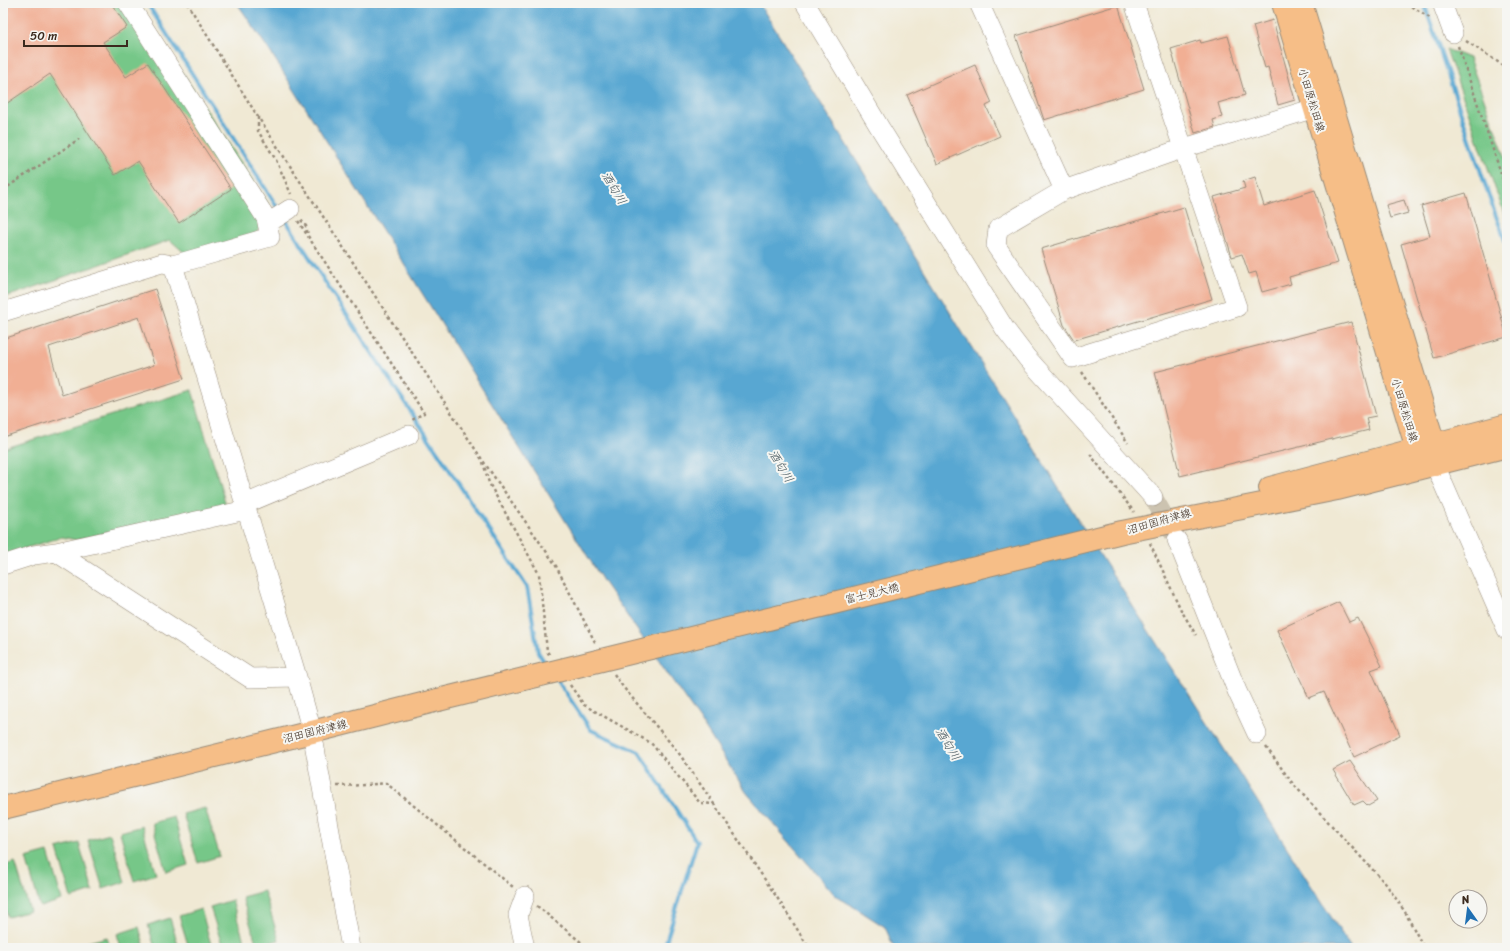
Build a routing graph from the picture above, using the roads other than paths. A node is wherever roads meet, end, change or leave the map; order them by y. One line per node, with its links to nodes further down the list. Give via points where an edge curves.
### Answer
1 (128, 3): 12 (street, via 266,218 270,237)
2 (805, 3): 18 (street, via 1005,330 1027,358)
3 (978, 3): 11 (street)
4 (1134, 3): 10 (street)
5 (1283, 3): 9 (main road, 小田原松田線)
6 (1301, 3): 9 (main road, 小田原松田線)
7 (1442, 3): 8 (street)
8 (1454, 33)
9 (1324, 106): 10 (street); 17 (main road, 小田原松田線)
10 (1184, 148): 11 (street); 11 (street, via 1237,307 1073,358 996,246 998,230)
11 (1064, 190)
12 (173, 265): 13 (street, via 162,263); 19 (street)
13 (3, 312)
14 (1507, 425): 17 (main road, 沼田国府津線)
15 (409, 435): 19 (street)
16 (1507, 446): 17 (main road, 沼田国府津線)
17 (1429, 453): 20 (main road, 沼田国府津線, via 1268,489); 20 (main road, 沼田国府津線, via 1337,489); 24 (street)
18 (1153, 497)
19 (245, 507): 22 (street); 26 (street)
20 (1122, 532): 25 (main road, 富士見大橋)
21 (1177, 540): 28 (street, via 1237,691)
22 (56, 552): 23 (street, via 34,555); 26 (street, via 250,678)
23 (3, 565)
24 (1507, 630)
25 (613, 657): 27 (main road, 沼田国府津線, bridge)
26 (297, 677): 27 (street)
27 (312, 732): 29 (main road, 沼田国府津線); 31 (street, via 323,786)
28 (1257, 734)
29 (4, 808)
30 (525, 896): 32 (street, via 518,915)
31 (347, 947)
32 (525, 948)

